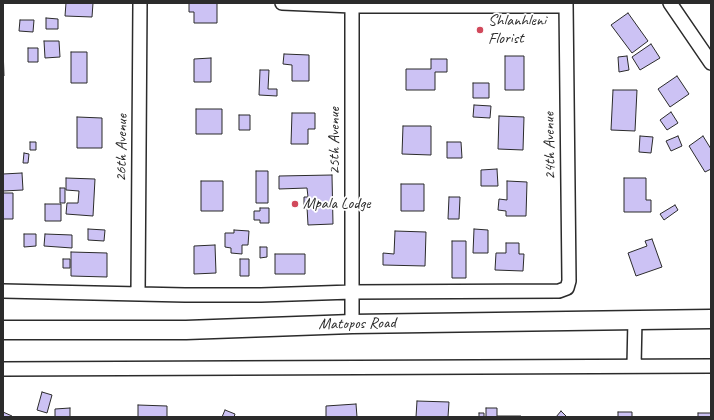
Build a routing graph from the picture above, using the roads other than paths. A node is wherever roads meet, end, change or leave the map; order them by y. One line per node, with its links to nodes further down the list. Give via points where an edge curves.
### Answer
1 (140, 3): 9 (street, 26th Avenue)
2 (282, 3): 5 (street)
3 (670, 3): 6 (street)
4 (566, 5): 5 (street); 8 (street, 24th Avenue, via 569,282 567,288 559,291)
5 (352, 6): 8 (street, 25th Avenue)
6 (711, 63)
7 (3, 291): 9 (street)
8 (352, 292): 9 (street, via 261,295); 12 (street, 25th Avenue)
9 (138, 294)
10 (635, 319): 11 (main road, Matopos Road); 12 (main road, Matopos Road); 14 (street)
11 (711, 319)
12 (352, 324): 13 (main road, Matopos Road, via 186,330)
13 (3, 330)
14 (634, 366): 15 (street); 16 (street)
15 (711, 366)
16 (3, 369)

